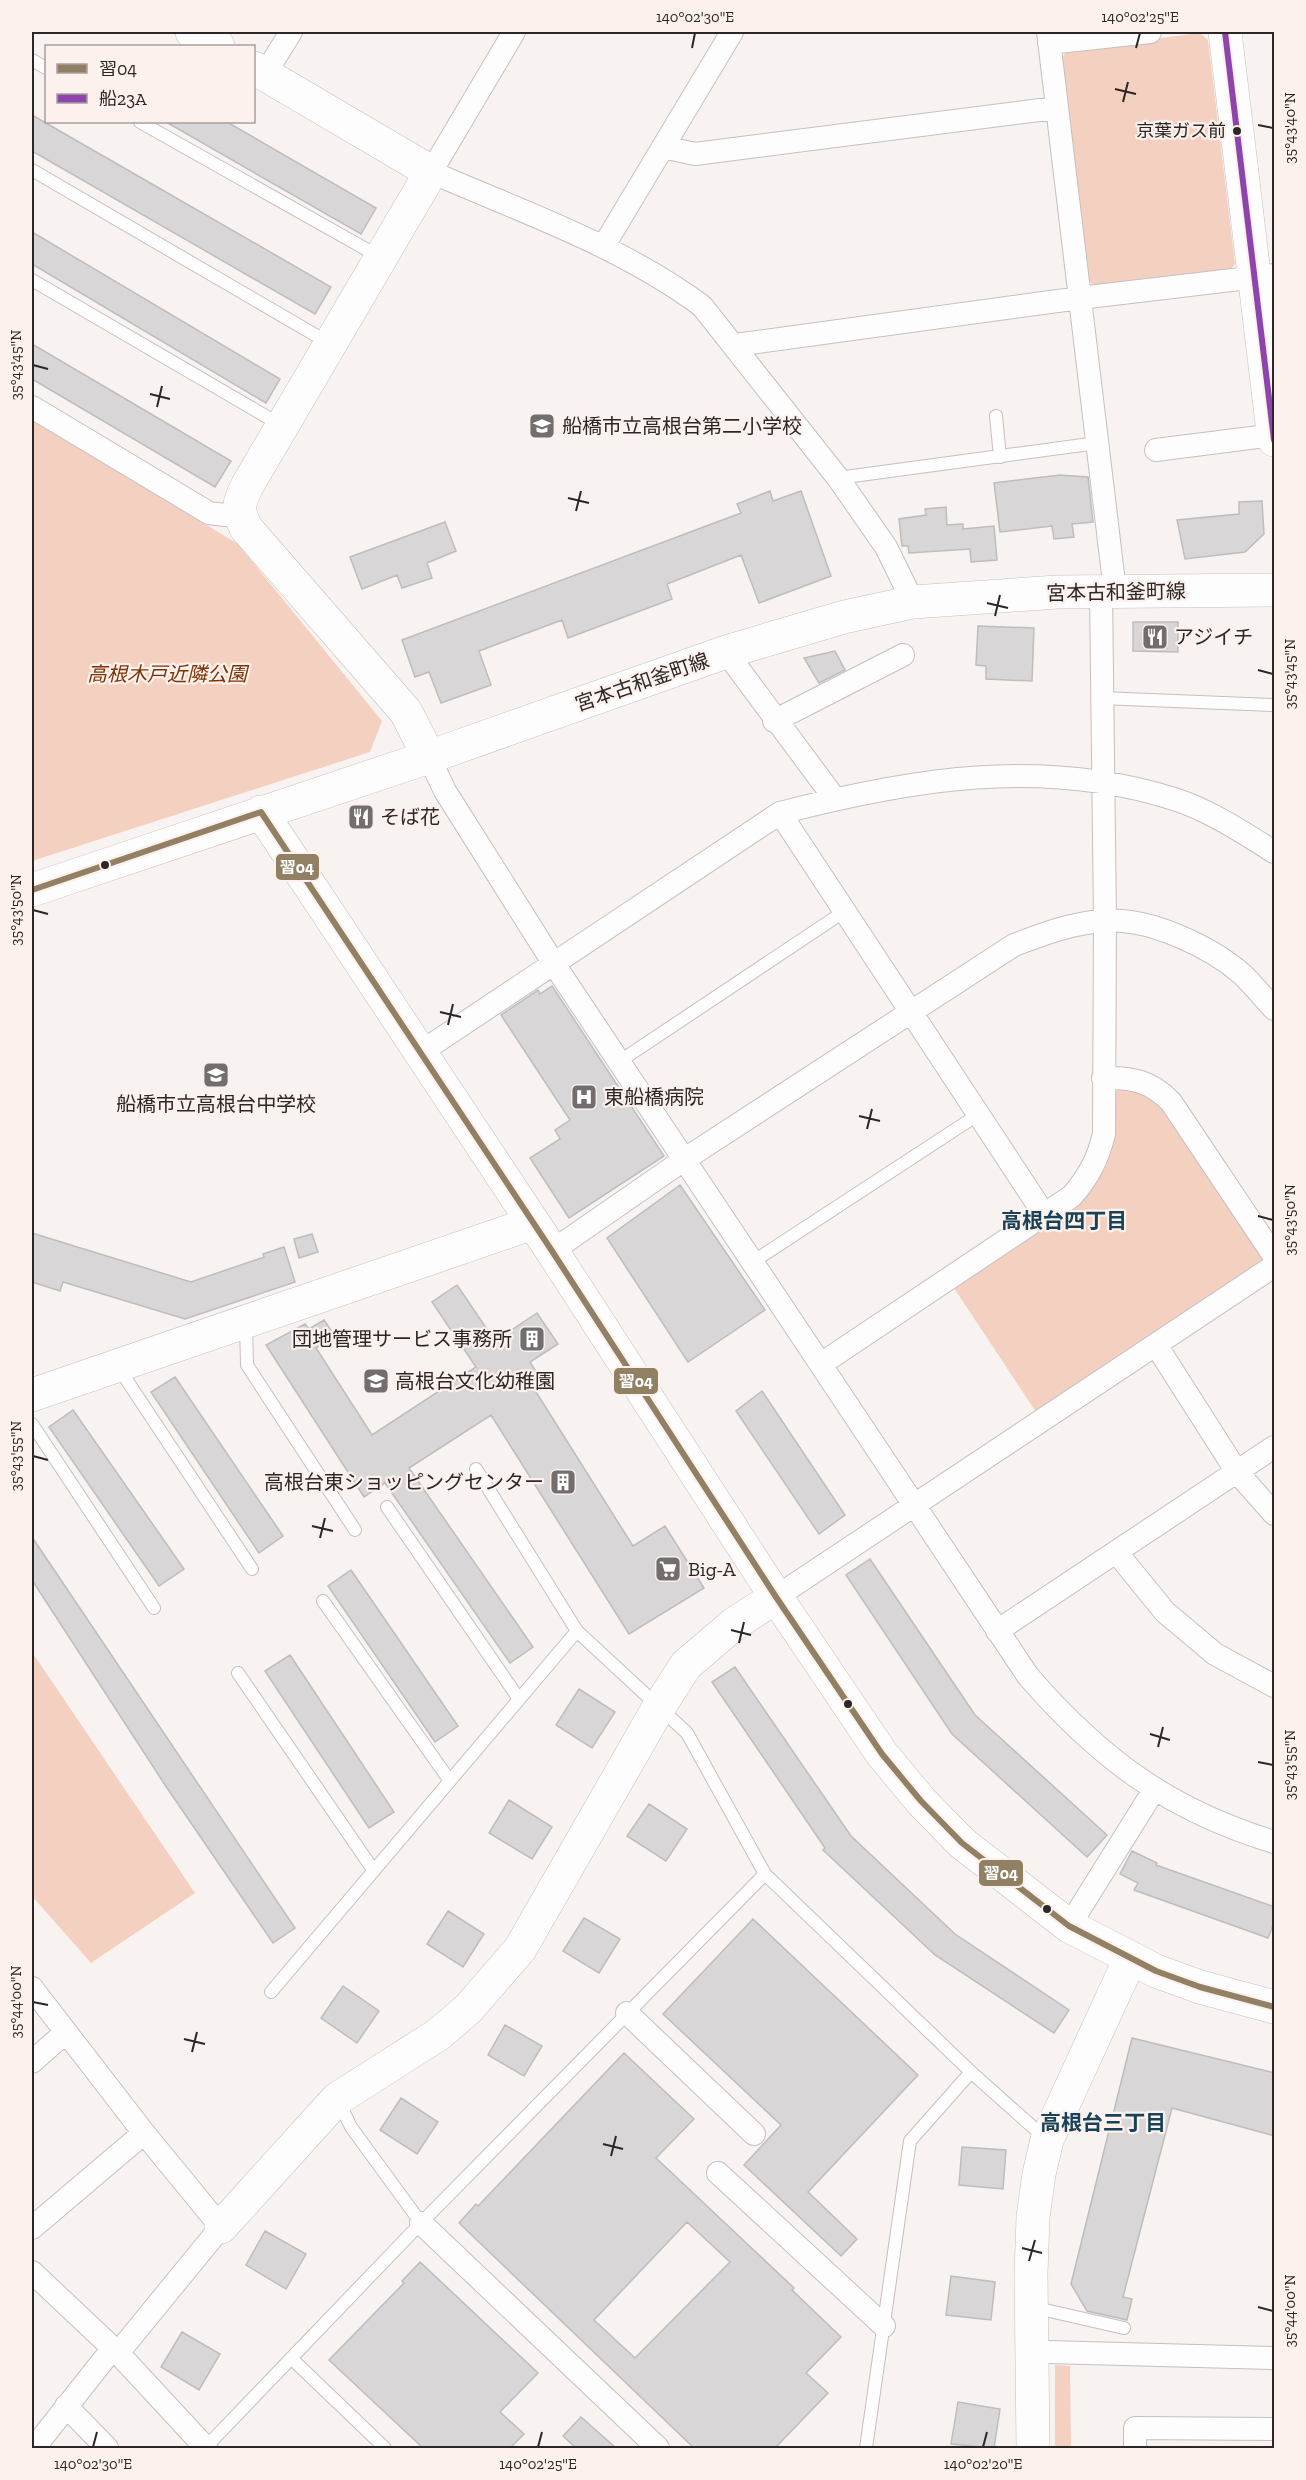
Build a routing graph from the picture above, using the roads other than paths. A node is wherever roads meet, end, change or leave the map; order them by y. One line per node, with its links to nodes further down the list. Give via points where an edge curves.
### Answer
1 (192, 32): 8 (street)
2 (291, 32): 9 (street)
3 (514, 32): 14 (street)
4 (732, 32): 12 (street)
5 (1150, 32): 7 (street)
6 (1225, 32): 17 (street)
7 (1048, 37): 10 (street)
8 (216, 45)
9 (259, 71): 14 (street)
10 (1055, 108): 12 (street, via 695,154); 19 (street)
11 (142, 123): 16 (lane)
12 (663, 147): 15 (street)
13 (32, 170): 20 (lane)
14 (431, 172): 15 (street); 16 (street)
15 (603, 247): 21 (street, via 676,286 702,306)
16 (381, 257): 20 (street)
17 (1265, 276): 19 (street); 25 (street)
18 (32, 280): 24 (lane)
19 (1080, 298): 21 (street); 27 (street)
20 (330, 344): 24 (street)
21 (735, 345): 30 (street)
22 (32, 407): 31 (street, via 209,513)
23 (996, 416): 29 (lane)
24 (282, 426): 31 (street, via 238,503)
25 (1274, 435): 26 (street); 28 (street)
26 (1275, 440)
27 (1097, 443): 29 (lane); 33 (street)
28 (1156, 450)
29 (1000, 457): 30 (lane)
30 (838, 478): 34 (street, via 886,547)
31 (238, 512): 40 (street, via 246,528 406,712)
32 (1275, 590): 33 (street, 宮本古和釜町線)
33 (1108, 591): 34 (street, 宮本古和釜町線); 37 (street)
34 (913, 602): 35 (street, 宮本古和釜町線, via 844,617)
35 (726, 652): 39 (street); 40 (street, 宮本古和釜町線)
36 (903, 655): 39 (street)
37 (1101, 698): 38 (lane); 41 (street)
38 (1275, 705)
39 (774, 721): 42 (street)
40 (429, 757): 43 (street, 宮本古和釜町線); 49 (street, via 445,790)
41 (1103, 781): 42 (street, via 1007,774 924,782); 45 (street, via 1176,800); 48 (street)
42 (835, 799): 44 (street)
43 (261, 812): 46 (street, 宮本古和釜町線); 52 (street)
44 (780, 813): 47 (street); 49 (street)
45 (1275, 852)
46 (32, 890)
47 (845, 911): 51 (street); 53 (lane)
48 (1105, 921): 50 (street, via 1155,927 1202,947 1242,974); 51 (street, via 1061,928 1014,945); 54 (street)
49 (554, 964): 52 (street); 53 (street)
50 (1275, 1009)
51 (912, 1013): 55 (street); 56 (street)
52 (421, 1052): 58 (street)
53 (620, 1061): 56 (street)
54 (1103, 1078): 57 (street, via 1104,1134 1093,1169 1072,1196); 60 (street, via 1141,1081 1171,1102)
55 (979, 1114): 57 (street); 61 (lane)
56 (685, 1159): 59 (street); 61 (street)
57 (1044, 1214): 65 (street)
58 (533, 1223): 59 (street); 63 (street)
59 (552, 1251): 78 (street)
60 (1275, 1256)
61 (754, 1261): 65 (street)
62 (1275, 1266): 64 (street)
63 (246, 1321): 66 (street); 75 (lane, via 247,1365)
64 (1156, 1345): 71 (street); 72 (street)
65 (821, 1364): 72 (street)
66 (117, 1366): 67 (street); 77 (lane)
67 (32, 1395)
68 (32, 1424): 80 (lane)
69 (1275, 1447): 71 (street)
70 (476, 1469): 81 (lane)
71 (1237, 1472): 74 (street); 76 (street)
72 (914, 1506): 78 (street); 82 (street)
73 (387, 1507): 85 (lane)
74 (1275, 1514)
75 (355, 1530)
76 (1117, 1552): 82 (street); 84 (street, via 1165,1612 1215,1654)
77 (252, 1569)
78 (776, 1597): 86 (street, via 708,1644 686,1665); 92 (street, via 882,1754 921,1801 962,1843)
79 (323, 1601): 87 (lane)
80 (154, 1608)
81 (577, 1631): 85 (lane); 86 (lane)
82 (997, 1631): 88 (street, via 1056,1709)
83 (238, 1673): 90 (lane)
84 (1275, 1686)
85 (519, 1699): 87 (lane)
86 (659, 1707): 91 (lane, via 687,1733); 101 (street, via 520,1949 499,1977 439,2034)
87 (450, 1781): 90 (lane)
88 (1154, 1790): 89 (street, via 1216,1822); 92 (street)
89 (1275, 1842)
90 (374, 1871): 95 (lane)
91 (765, 1874): 97 (lane); 100 (lane)
92 (1069, 1926): 93 (street)
93 (1130, 1959): 96 (street, via 1200,1987); 104 (street)
94 (32, 1988): 98 (street)
95 (271, 1992)
96 (1275, 2007)
97 (627, 2013): 103 (street); 106 (lane)
98 (66, 2032): 99 (street); 102 (street)
99 (32, 2062)
100 (970, 2072): 104 (lane); 111 (lane, via 910,2141)
101 (337, 2099): 106 (lane, via 351,2127); 107 (street)
102 (144, 2133): 107 (street); 108 (street)
103 (754, 2134)
104 (1047, 2140): 110 (street, via 1033,2217)
105 (718, 2174): 111 (street)
106 (421, 2223): 115 (lane); 123 (street)
107 (221, 2227): 113 (street)
108 (32, 2228)
109 (32, 2272): 113 (street)
110 (1031, 2306): 112 (lane); 125 (street)
111 (884, 2326): 124 (lane)
112 (1124, 2328)
113 (115, 2350): 117 (street); 121 (street)
114 (1047, 2352): 116 (street)
115 (291, 2358): 121 (lane); 122 (lane)
116 (1275, 2358)
117 (66, 2406): 119 (street); 120 (street)
118 (1275, 2429): 126 (street, via 1135,2428)
119 (37, 2434)
120 (107, 2448)
121 (206, 2448)
122 (386, 2448)
123 (658, 2448)
124 (866, 2448)
125 (1033, 2448)
126 (1135, 2448)

